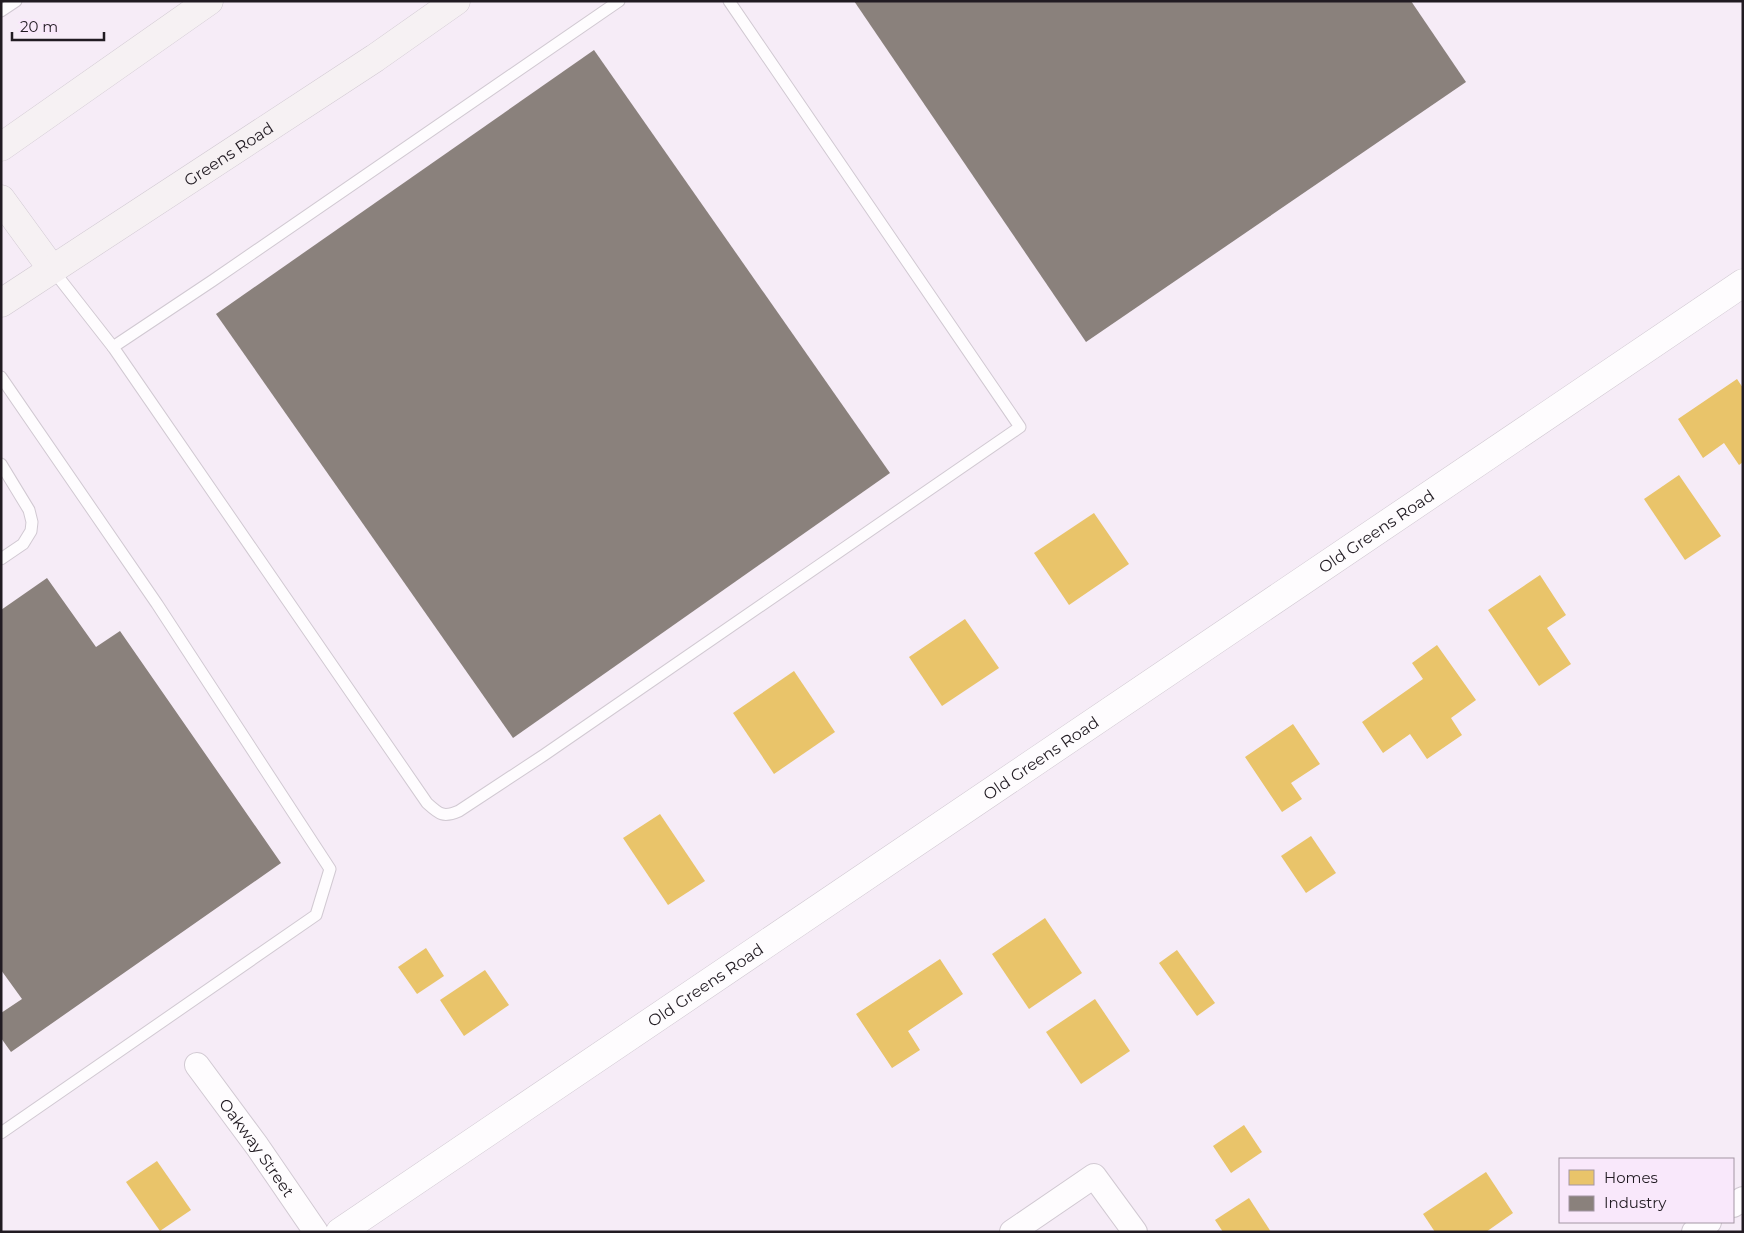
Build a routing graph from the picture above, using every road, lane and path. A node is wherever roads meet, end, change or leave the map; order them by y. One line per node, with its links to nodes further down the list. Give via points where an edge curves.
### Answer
1 (16, 1): 6 (lane)
2 (209, 1): 7 (main road)
3 (456, 1): 9 (main road, Greens Road, via 375,58)
4 (619, 1): 12 (lane)
5 (729, 1): 12 (lane, via 1020,427 459,811 449,815 438,813 427,803)
6 (1, 11)
7 (1, 147)
8 (1, 199): 9 (main road)
9 (52, 269): 11 (main road, Greens Road); 12 (lane)
10 (1743, 283): 20 (street, Old Greens Road)
11 (1, 303)
12 (113, 347)
13 (1, 376): 17 (lane, via 157,604 330,869 316,915)
14 (1, 464): 15 (lane, via 29,510 32,522 23,544)
15 (1, 559)
16 (197, 1065): 19 (street, Oakway Street)
17 (1, 1133)
18 (1708, 1223): 23 (street)
19 (316, 1232)
20 (340, 1232)
21 (1012, 1232): 22 (street, via 1094,1176)
22 (1134, 1232)
23 (1694, 1232)

